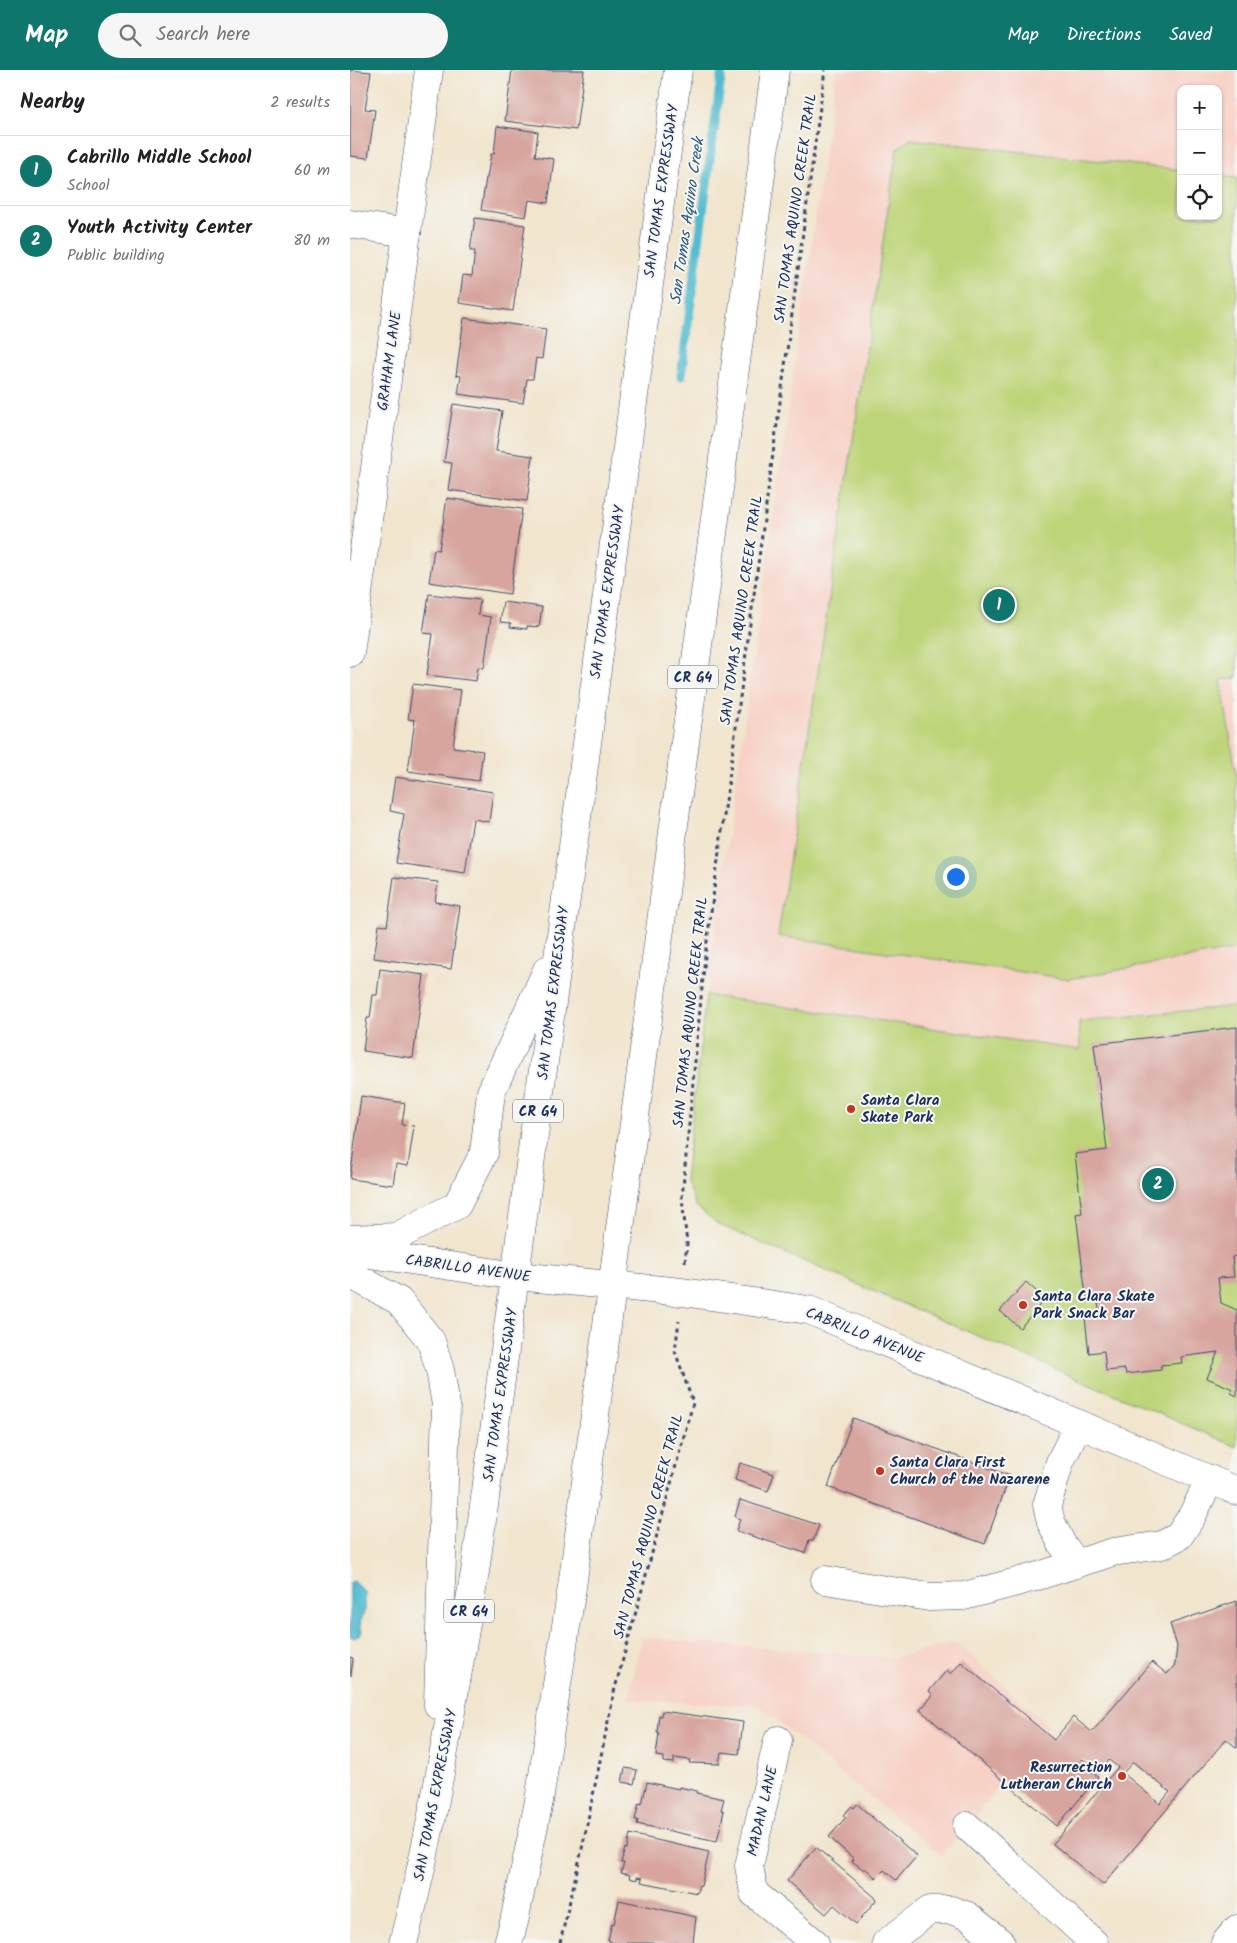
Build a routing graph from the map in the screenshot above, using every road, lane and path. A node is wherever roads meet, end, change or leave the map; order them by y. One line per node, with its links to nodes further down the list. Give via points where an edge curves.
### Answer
1 (429, 70): 6 (main road, GRAHAM LANE)
2 (678, 70): 9 (main road, SAN TOMAS EXPRESSWAY / CR G4)
3 (775, 70): 14 (main road, CR G4)
4 (825, 70): 15 (path, SAN TOMAS AQUINO CREEK TRAIL, via 705,956 682,1198 687,1244)
5 (350, 224): 6 (main road)
6 (407, 233): 7 (main road, GRAHAM LANE)
7 (357, 542): 8 (main road, GRAHAM LANE)
8 (350, 653)
9 (558, 946): 10 (main road, via 491,1092 484,1153 457,1205 396,1236); 13 (main road, SAN TOMAS EXPRESSWAY / CR G4)
10 (350, 1239)
11 (350, 1251): 13 (main road, CABRILLO AVENUE)
12 (350, 1274): 22 (main road, via 399,1301 431,1341 446,1405)
13 (517, 1276): 14 (main road, CABRILLO AVENUE); 22 (main road, SAN TOMAS EXPRESSWAY / CR G4, via 476,1572)
14 (613, 1285): 15 (main road, CABRILLO AVENUE); 26 (main road, CR G4, via 539,1801)
15 (682, 1292): 16 (main road, CABRILLO AVENUE, via 809,1310); 27 (path, SAN TOMAS AQUINO CREEK TRAIL, via 675,1351 693,1403 614,1692)
16 (1079, 1424): 17 (main road, CABRILLO AVENUE); 19 (main road, via 1060,1462 1047,1505 1051,1522)
17 (1210, 1479): 18 (main road, CABRILLO AVENUE); 19 (main road, via 1179,1536 1162,1545 1113,1552)
18 (1237, 1491)
19 (1076, 1563): 20 (main road, via 964,1596 929,1597)
20 (825, 1580)
21 (778, 1740): 28 (main road, MADAN LANE, via 750,1866 754,1893)
22 (436, 1797): 25 (main road, SAN TOMAS EXPRESSWAY / CR G4)
23 (967, 1826): 31 (main road)
24 (1237, 1929): 32 (main road)
25 (403, 1943)
26 (508, 1943)
27 (560, 1943)
28 (815, 1943)
29 (886, 1943): 30 (main road, via 930,1910 951,1910 968,1916)
30 (1001, 1943)
31 (1094, 1943)
32 (1225, 1943)

